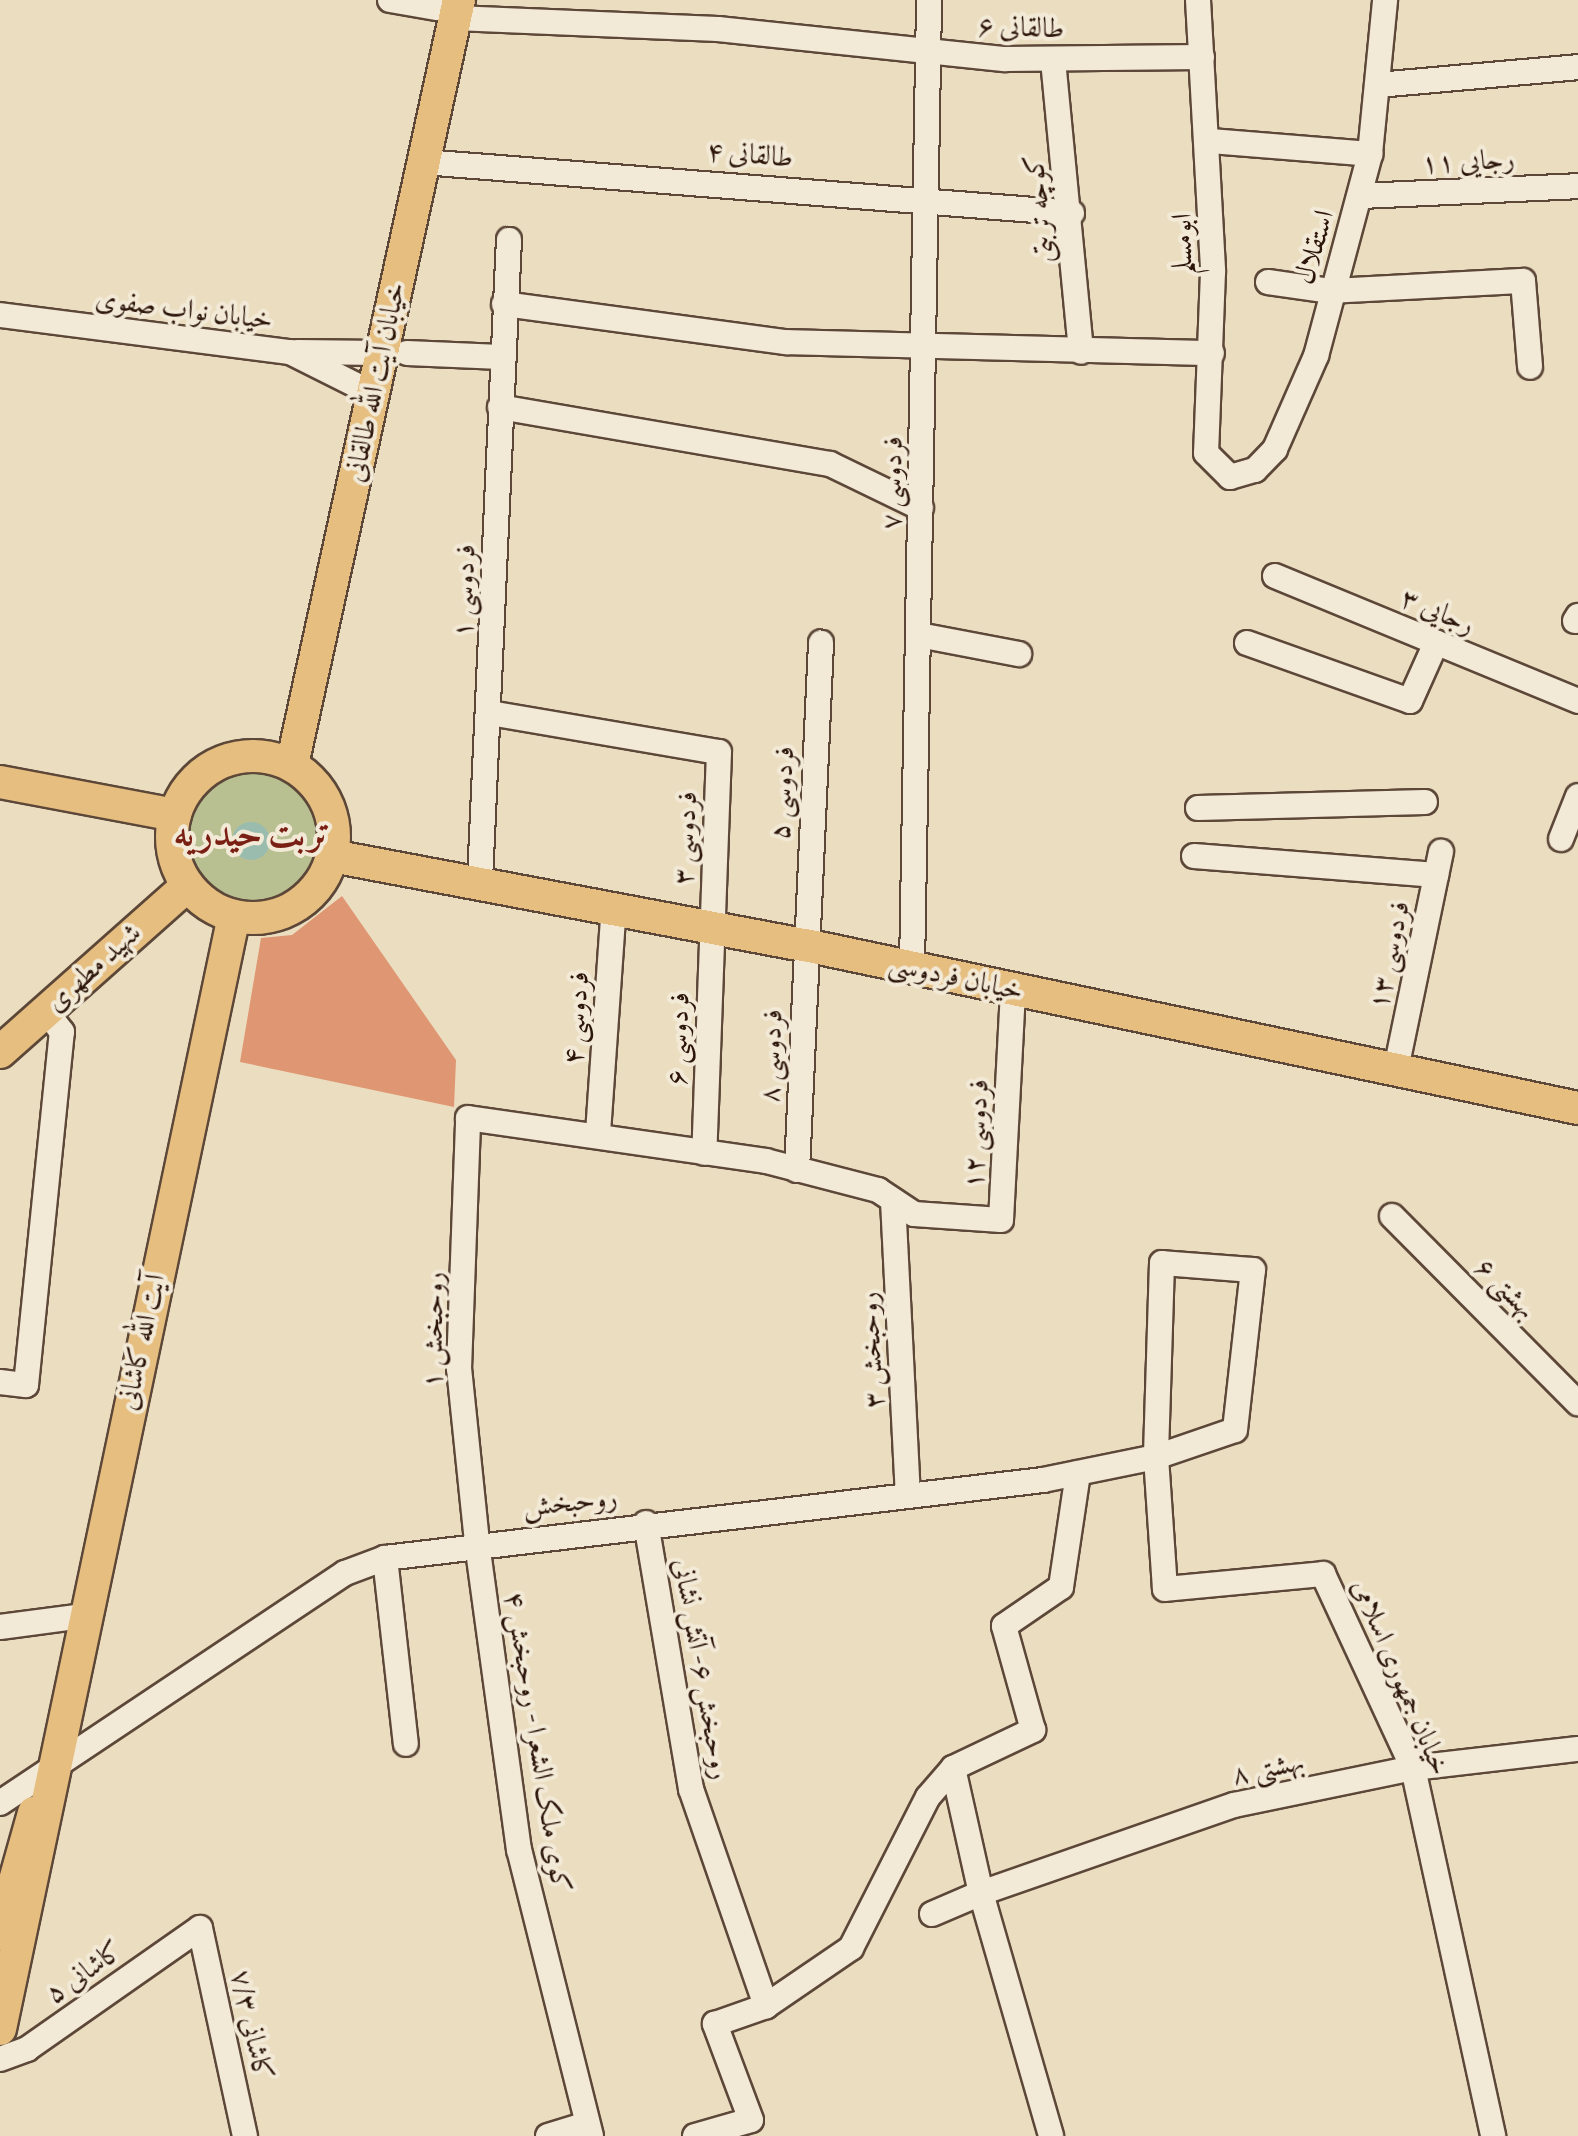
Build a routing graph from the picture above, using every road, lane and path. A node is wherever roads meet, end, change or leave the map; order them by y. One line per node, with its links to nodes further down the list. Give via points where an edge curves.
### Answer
1 (390, 0): 5 (street, طالقانی ۶)
2 (929, 0): 6 (street, فردوسی ۷)
3 (1198, 0): 7 (street, ابومسلم)
4 (1385, 0): 10 (street, استقلال)
5 (448, 6): 6 (street, طالقانی ۶); 13 (main road, خیابان آیت الله طالقانی); 26 (main road, خیابان آیت الله طالقانی)
6 (928, 52): 8 (street, طالقانی ۶); 16 (street, فردوسی ۷)
7 (1202, 57): 8 (street, طالقانی ۶); 11 (street, ابومسلم)
8 (1053, 60): 17 (street, کوچه تربتی)
9 (1578, 67): 10 (street)
10 (1378, 85): 12 (street, استقلال)
11 (1210, 141): 12 (street); 27 (street, ابومسلم)
12 (1370, 154): 15 (street, استقلال)
13 (423, 162): 16 (street, طالقانی ۴); 26 (main road, خیابان آیت الله طالقانی)
14 (1578, 186): 15 (street, رجایی ۱۱)
15 (1361, 196): 20 (street, استقلال)
16 (926, 199): 17 (street, طالقانی ۴); 23 (street, فردوسی ۷)
17 (1072, 213): 25 (street, کوچه تربتی)
18 (509, 240): 21 (street, فردوسی ۱)
19 (1268, 282): 20 (street)
20 (1331, 291): 29 (street, via 1523,281); 32 (street, استقلال, via 1316,356 1275,449 1255,470)
21 (504, 304): 23 (street, via 786,342); 28 (street, فردوسی ۱)
22 (0, 315): 24 (street, خیابان نواب صفوی)
23 (924, 347): 25 (street); 33 (street, فردوسی ۷)
24 (290, 352): 26 (street); 30 (street, خیابان نواب صفوی)
25 (1081, 352): 27 (street)
26 (383, 353): 28 (street); 30 (main road, خیابان آیت الله طالقانی); 42 (main road, خیابان آیت الله طالقانی)
27 (1212, 353): 32 (street, ابومسلم, via 1206,453)
28 (501, 357): 31 (street, فردوسی ۱)
29 (1530, 367)
30 (354, 384): 42 (main road, خیابان آیت الله طالقانی)
31 (500, 407): 33 (street, via 830,464); 41 (street, فردوسی ۱)
32 (1230, 477)
33 (921, 508): 35 (street, فردوسی ۷)
34 (1275, 576): 38 (street, رجایی ۳)
35 (919, 635): 39 (street); 58 (street, فردوسی ۷)
36 (821, 643): 56 (street, فردوسی ۵)
37 (1247, 643): 38 (street, via 1410,701)
38 (1436, 643): 40 (street, رجایی ۳)
39 (1019, 654)
40 (1578, 701)
41 (490, 713): 51 (street, فردوسی ۱); 55 (street, فردوسی ۳, via 719,752)
42 (282, 761): 47 (main road, via 239,757 211,767); 49 (main road, via 326,801)
43 (0, 782): 47 (main road)
44 (1578, 796): 48 (street)
45 (1425, 802): 46 (street)
46 (1198, 808)
47 (175, 815): 52 (main road)
48 (1561, 839)
49 (332, 856): 51 (main road, خیابان فردوسی); 54 (main road, via 321,881 292,908)
50 (1194, 856): 62 (street, فردوسی ۱۳, via 1439,864)
51 (480, 880): 53 (main road, خیابان فردوسی)
52 (176, 894): 54 (main road); 57 (main road, via 206,916); 60 (main road, شهید مطهری)
53 (614, 907): 55 (main road, خیابان فردوسی); 64 (street, فردوسی ۴)
54 (234, 916): 57 (main road, آیت الله کاشانی)
55 (711, 926): 56 (main road, خیابان فردوسی); 65 (street, فردوسی ۶)
56 (805, 945): 58 (main road, خیابان فردوسی); 66 (street, فردوسی ۸)
57 (224, 952): 77 (main road, آیت الله کاشانی)
58 (912, 968): 59 (main road, خیابان فردوسی)
59 (1013, 989): 62 (main road, خیابان فردوسی); 67 (street, فردوسی ۱۲, via 1001,1220 914,1214)
60 (53, 1021): 61 (main road, شهید مطهری); 69 (street, via 26,1385)
61 (0, 1052)
62 (1396, 1069): 63 (main road, خیابان فردوسی)
63 (1578, 1108)
64 (598, 1133): 65 (street); 75 (street, روحبخش ۱, via 468,1118 459,1369)
65 (704, 1153): 66 (street)
66 (797, 1170): 67 (street, via 878,1190)
67 (893, 1201): 73 (street, روحبخش ۳)
68 (1392, 1216): 70 (street, بهشتی ۶)
69 (0, 1382)
70 (1578, 1403)
71 (1156, 1457): 71 (street, روحبخش, via 1162,1263 1253,1270 1235,1430); 72 (street, روحبخش); 82 (street, خیابان جمهوری اسلامی, via 1165,1589 1323,1574)
72 (1078, 1473): 73 (street, روحبخش); 81 (street, via 1061,1587 1004,1626 1033,1730)
73 (908, 1496): 74 (street, روحبخش)
74 (646, 1523): 75 (street, روحبخش); 89 (street, روحبخش ۶- آتش نشانی, via 691,1789)
75 (477, 1542): 76 (street, روحبخش); 93 (street, کوی ملک الشعرا - روحبخش ۴, via 519,1850)
76 (385, 1558): 79 (street); 83 (street, روحبخش, via 345,1573)
77 (82, 1616): 78 (street); 83 (main road, آیت الله کاشانی)
78 (0, 1627)
79 (406, 1744)
80 (1578, 1749): 82 (street, بهشتی ۸)
81 (953, 1768): 85 (street); 89 (street, via 902,1838 851,1948)
82 (1413, 1768): 85 (street, بهشتی ۸, via 1234,1805); 98 (street, خیابان جمهوری اسلامی)
83 (50, 1769): 84 (street, روحبخش); 88 (main road, آیت الله کاشانی, via 16,1859); 90 (main road, آیت الله کاشانی, via 40,1864)
84 (0, 1803)
85 (981, 1893): 86 (street, بهشتی ۸); 97 (street)
86 (932, 1914)
87 (200, 1928): 91 (street, کاشانی ۵, via 27,2049); 94 (street, کاشانی ۷/۳)
88 (0, 1934)
89 (766, 2006): 92 (street, via 715,2024)
90 (0, 2029)
91 (0, 2059)
92 (753, 2128): 96 (street)
93 (589, 2130): 95 (street)
94 (245, 2136)
95 (548, 2136)
96 (695, 2136)
97 (1051, 2136)
98 (1493, 2136)

